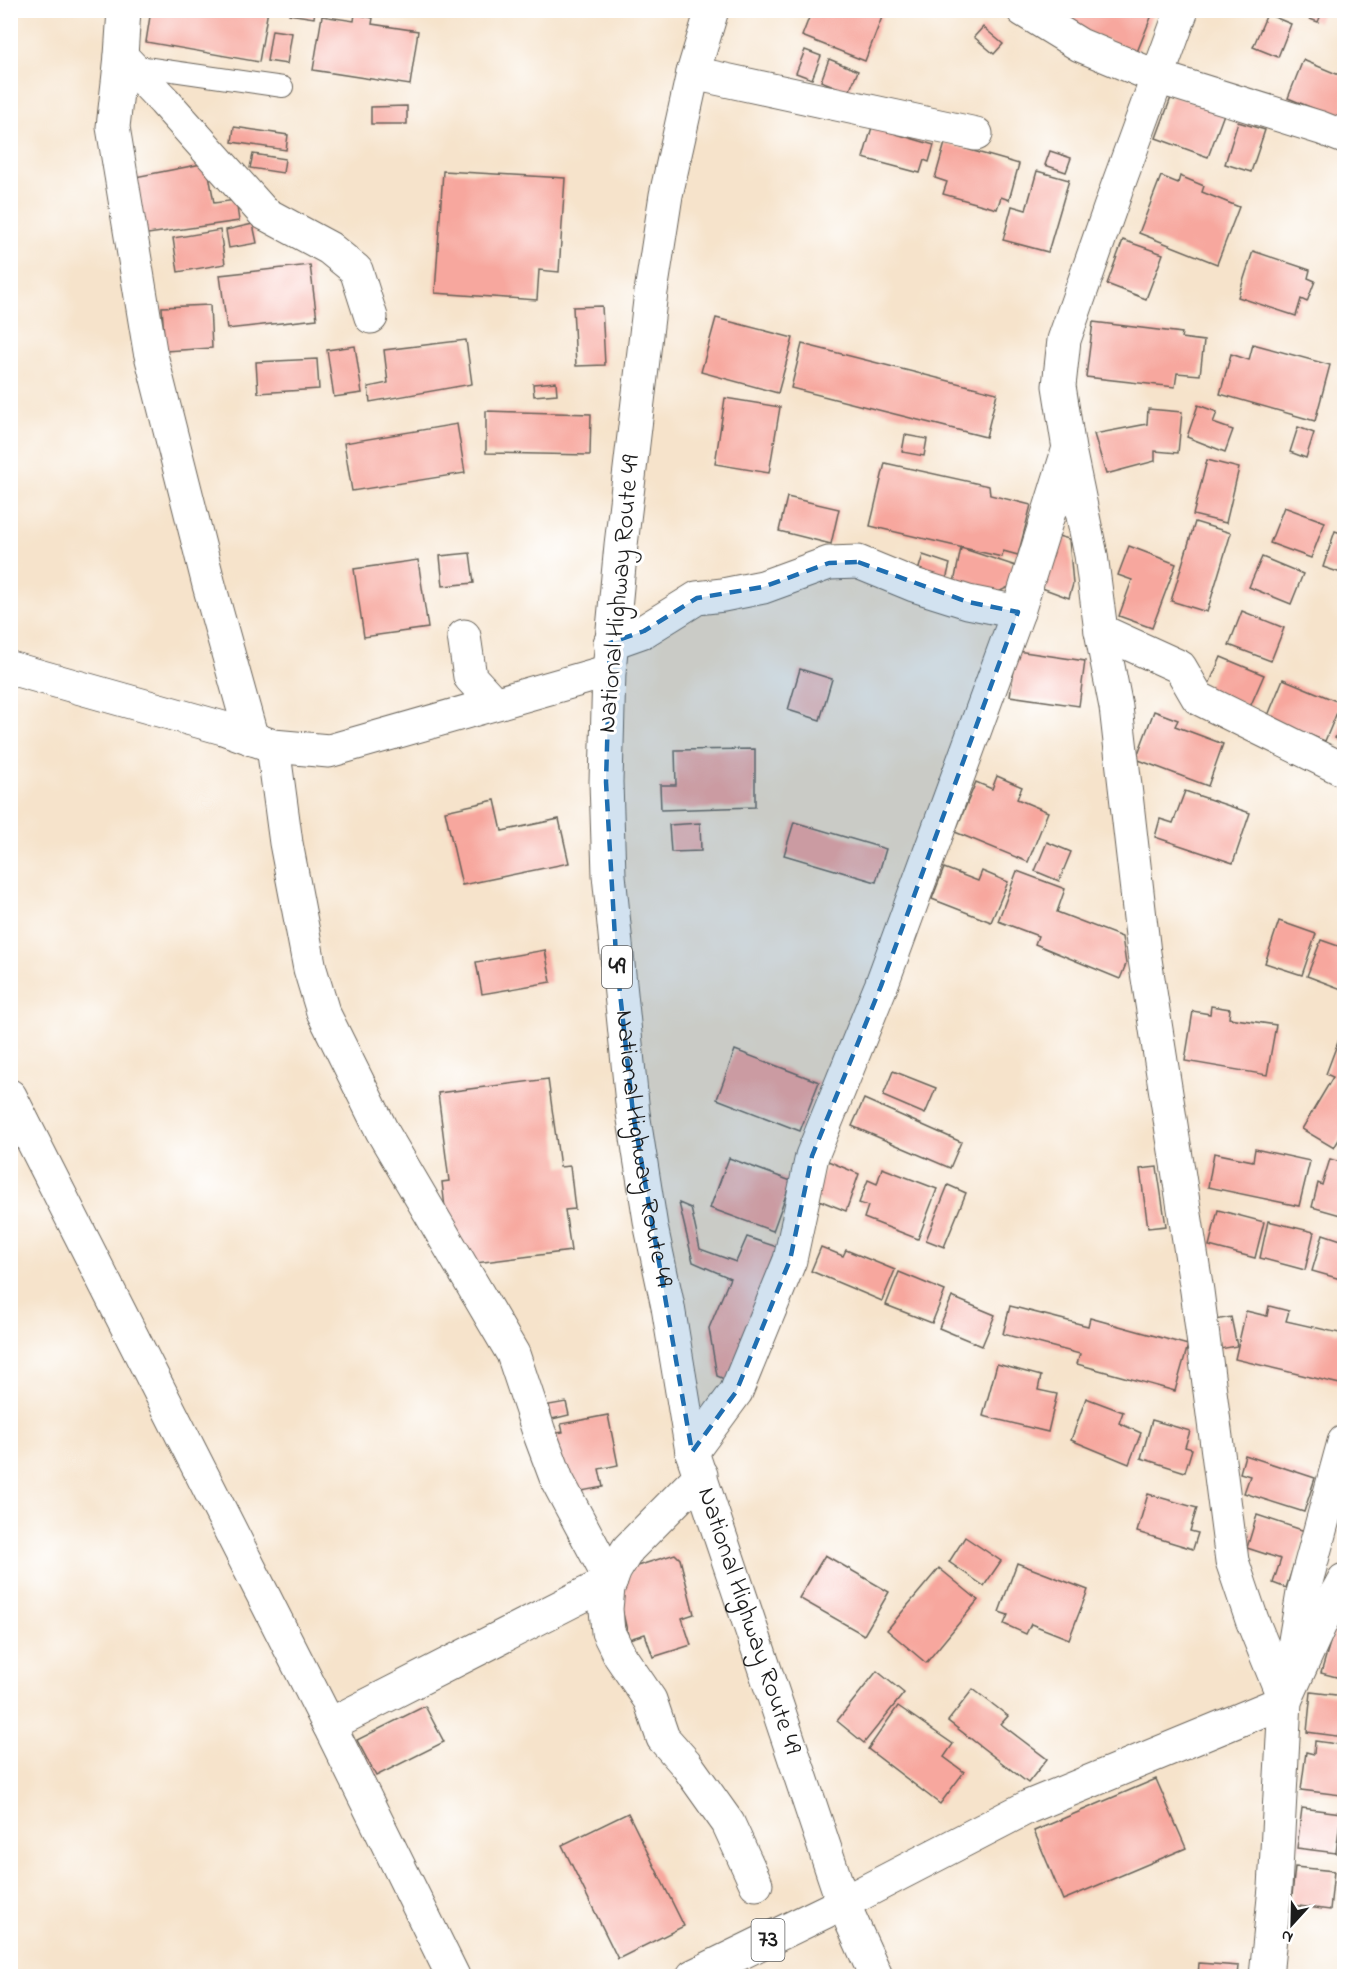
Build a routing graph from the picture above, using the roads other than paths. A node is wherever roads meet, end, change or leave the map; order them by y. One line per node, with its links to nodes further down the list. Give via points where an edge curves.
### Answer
1 (124, 10): 5 (main road)
2 (712, 10): 6 (main road, National Highway Route 49 / 49)
3 (1023, 10): 7 (main road, via 1080,45)
4 (1182, 10): 7 (main road)
5 (125, 60): 8 (lane); 11 (main road, via 264,213 329,248 356,270); 19 (main road, via 113,127 150,351 209,585)
6 (693, 73): 9 (main road); 16 (main road, National Highway Route 49 / 49, via 666,195 651,292)
7 (1157, 77): 10 (main road); 12 (main road, via 1064,339 1059,386)
8 (283, 87)
9 (975, 134)
10 (1344, 137)
11 (371, 317)
12 (1069, 449): 13 (main road); 14 (main road, via 1091,555)
13 (1018, 612): 16 (main road, via 968,602 858,562 829,563 763,586 697,598); 23 (main road, via 881,986 812,1156 790,1260 736,1392)
14 (1101, 631): 20 (main road, via 1180,667 1198,698); 26 (main road, via 1116,707 1144,953 1197,1291 1232,1561)
15 (464, 636): 18 (main road, via 470,677)
16 (609, 657): 18 (main road); 23 (main road, National Highway Route 49 / 49, via 609,875 633,1113)
17 (10, 668): 19 (main road)
18 (494, 703): 19 (main road, via 329,751)
19 (263, 742): 25 (main road, via 322,1012 382,1131 513,1354 557,1480)
20 (1344, 770)
21 (10, 1095): 27 (main road)
22 (1344, 1442): 26 (main road, via 1303,1593)
23 (697, 1464): 25 (main road, via 628,1549); 29 (main road, National Highway Route 49 / 49)
24 (1344, 1580): 26 (main road)
25 (611, 1581): 27 (main road); 28 (main road, via 606,1609 608,1632 650,1700 663,1738 728,1823)
26 (1285, 1701): 29 (main road, via 1028,1807); 33 (main road)
27 (329, 1725): 30 (main road)
28 (756, 1884)
29 (843, 1903): 31 (main road, 73); 32 (main road, National Highway Route 49 / 49)
30 (453, 1977)
31 (693, 1977)
32 (876, 1977)
33 (1266, 1977)

